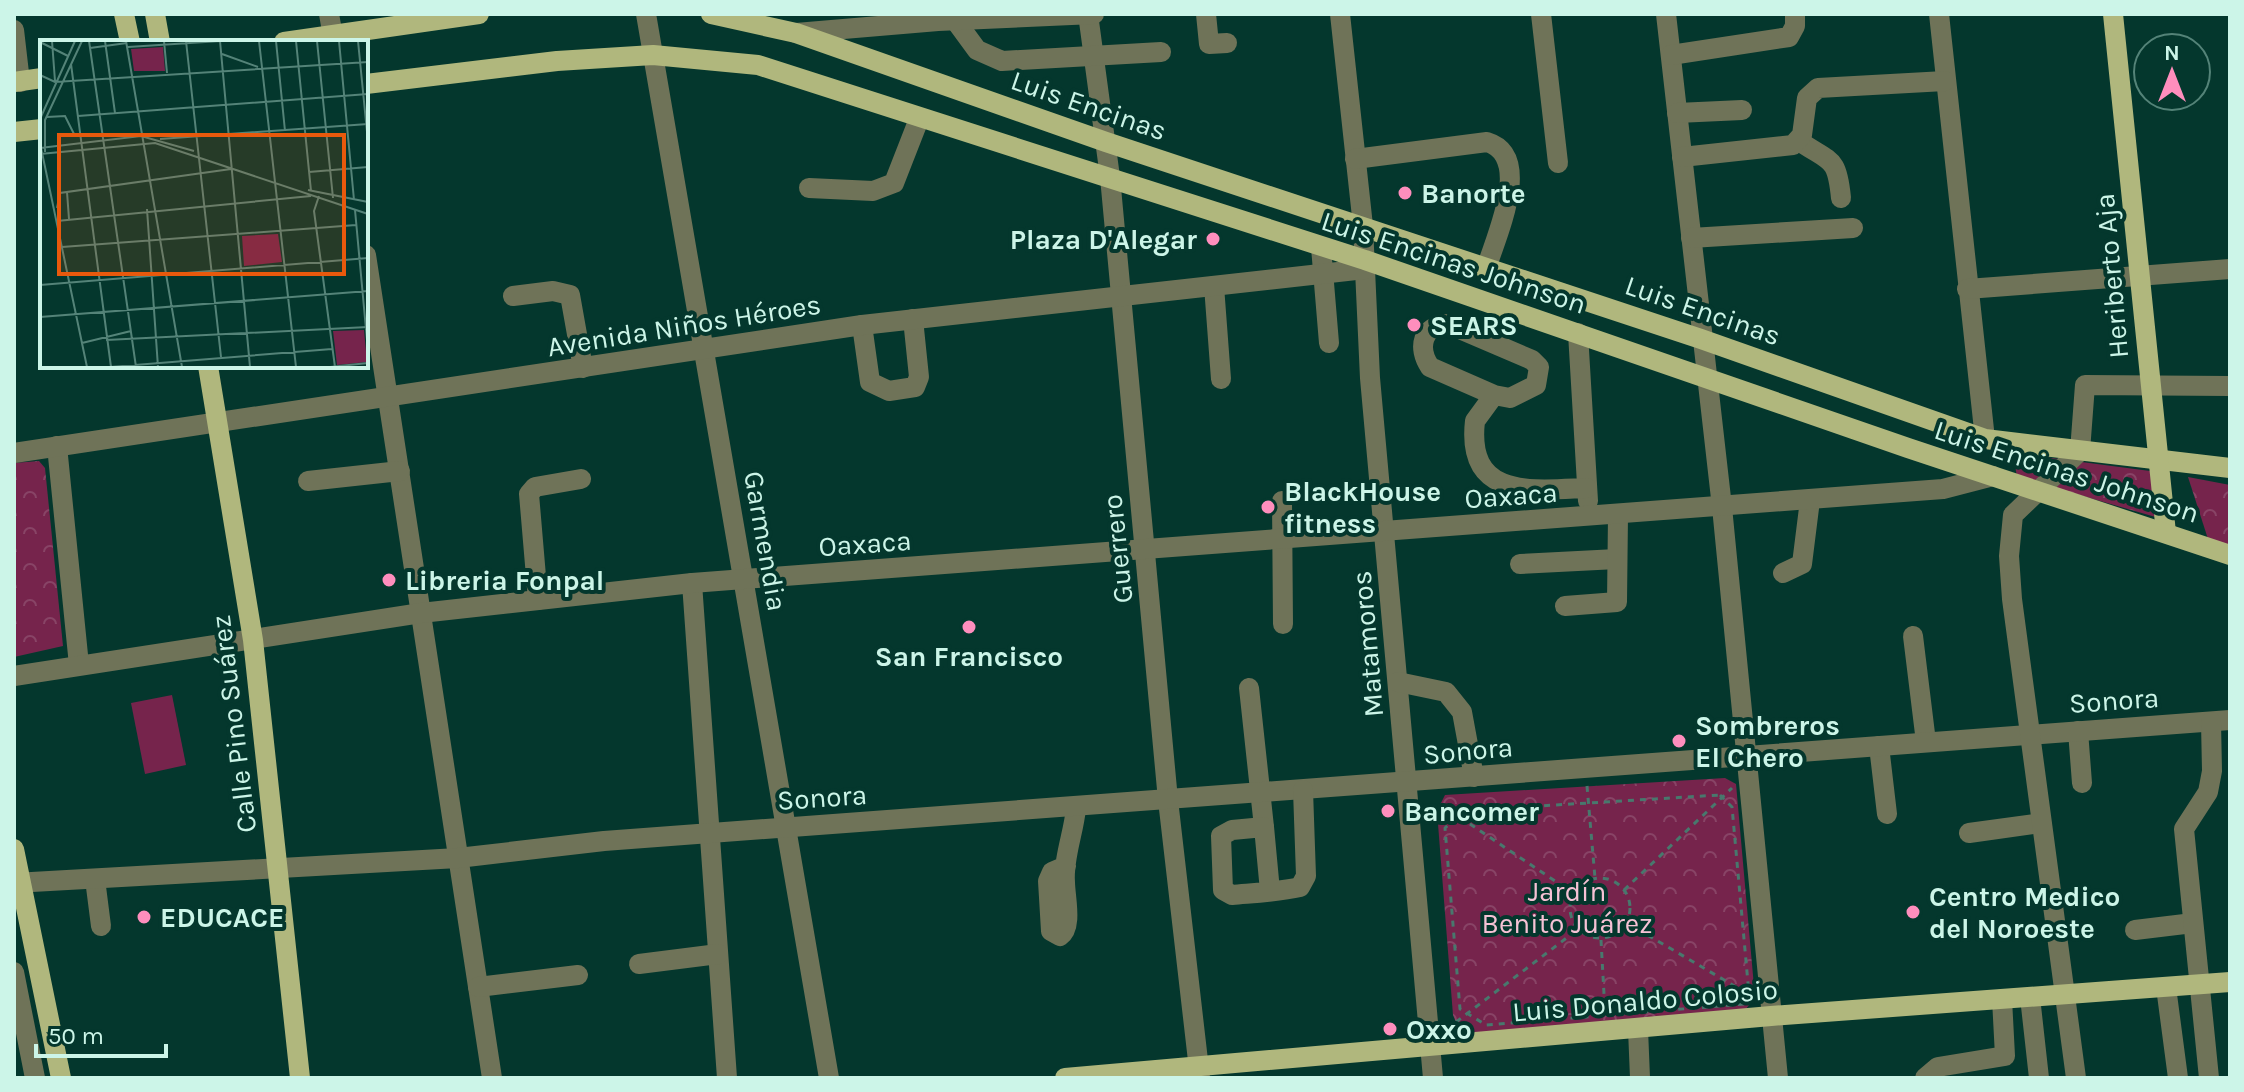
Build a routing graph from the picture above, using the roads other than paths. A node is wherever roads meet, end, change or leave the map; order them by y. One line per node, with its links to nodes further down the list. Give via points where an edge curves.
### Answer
1 (124, 14): 21 (main road)
2 (155, 14): 22 (main road)
3 (329, 14): 20 (street)
4 (479, 14): 20 (main road)
5 (646, 14): 25 (street, Garmendia)
6 (711, 14): 19 (main road, Luis Encinas)
7 (1090, 14): 15 (street); 26 (street, Guerrero)
8 (1206, 14): 23 (street, via 1209,44)
9 (1340, 14): 40 (street, Matamoros)
10 (1541, 14): 41 (street)
11 (1666, 14): 27 (street)
12 (1795, 14): 27 (street, via 1789,37)
13 (1939, 14): 29 (street)
14 (2113, 14): 54 (main road, Heriberto Aja)
15 (987, 16): 16 (street)
16 (944, 18): 17 (street); 26 (street, via 977,50 1002,61)
17 (888, 19): 19 (street)
18 (14, 30): 30 (street)
19 (796, 33): 38 (main road, Luis Encinas)
20 (333, 39)
21 (129, 40)
22 (160, 40)
23 (1227, 43)
24 (1161, 52): 26 (street)
25 (653, 55): 31 (main road, Luis Encinas Johnson); 34 (main road, Luis Encinas Johnson, via 758,65); 64 (street, Garmendia)
26 (1093, 55): 38 (street, Guerrero)
27 (1671, 55): 33 (street)
28 (40, 78): 30 (main road)
29 (1945, 81): 37 (street, via 1818,88 1803,106); 56 (street)
30 (17, 82)
31 (368, 84)
32 (1742, 110): 33 (street)
33 (1677, 113): 39 (street)
34 (919, 119): 42 (main road, Luis Encinas Johnson); 43 (street, via 894,183 873,191)
35 (40, 129): 36 (main road)
36 (14, 132)
37 (1799, 141): 39 (street, via 1776,149); 44 (street, via 1831,161 1838,171)
38 (1106, 142): 42 (street, Guerrero); 45 (main road, Luis Encinas)
39 (1682, 157): 47 (street)
40 (1355, 159): 45 (street, Matamoros); 50 (street, via 1487,142 1500,146 1508,158 1510,184)
41 (1558, 163)
42 (1110, 177): 48 (main road, Luis Encinas Johnson); 58 (street, Guerrero)
43 (809, 188)
44 (1841, 198)
45 (1363, 226): 49 (street, Matamoros); 50 (main road, Luis Encinas)
46 (1853, 228): 47 (street)
47 (1691, 238): 62 (street)
48 (1321, 247): 49 (main road, Luis Encinas Johnson); 53 (street)
49 (1365, 265): 53 (street, Avenida Niños Héroes); 61 (main road, Luis Encinas Johnson); 92 (street, Matamoros)
50 (1487, 266): 62 (main road, Luis Encinas)
51 (368, 268): 73 (street)
52 (2230, 269): 54 (street)
53 (1323, 274): 55 (street, Avenida Niños Héroes); 63 (street)
54 (2138, 276): 56 (street); 71 (main road, Heriberto Aja)
55 (1214, 286): 58 (street, Avenida Niños Héroes); 69 (street)
56 (1967, 289): 75 (street)
57 (513, 296): 67 (street, via 553,291 570,295)
58 (1120, 296): 59 (street, Avenida Niños Héroes); 95 (street, Guerrero)
59 (913, 319): 60 (street, Avenida Niños Héroes); 60 (street, via 919,377 915,387 889,391 870,382)
60 (862, 325): 64 (street, Avenida Niños Héroes)
61 (1578, 333): 68 (main road, Luis Encinas Johnson); 85 (street)
62 (1701, 339): 68 (street); 75 (main road, Luis Encinas)
63 (1329, 343)
64 (705, 348): 67 (street, Avenida Niños Héroes); 100 (street, Garmendia)
65 (201, 368): 74 (main road)
66 (208, 368): 74 (main road, Calle Pino Suárez)
67 (583, 368): 73 (street, Avenida Niños Héroes)
68 (1706, 376): 82 (main road, Luis Encinas Johnson); 89 (street)
69 (1221, 379)
70 (2230, 386): 71 (street)
71 (2150, 388): 77 (street, via 2085,385); 79 (main road, Heriberto Aja)
72 (1494, 395): 72 (street, via 1510,398 1529,391 1536,385 1539,367 1448,324 1439,324 1423,339 1421,348 1430,367); 85 (street, via 1474,429 1487,473 1499,483 1524,490)
73 (388, 398): 74 (street, Avenida Niños Héroes); 81 (street)
74 (213, 413): 76 (street, Avenida Niños Héroes); 107 (main road, Calle Pino Suárez)
75 (1985, 439): 77 (main road, Luis Encinas)
76 (57, 446): 78 (street, Avenida Niños Héroes); 108 (street)
77 (2080, 451): 79 (main road, Luis Encinas); 86 (street)
78 (14, 453)
79 (2157, 459): 80 (main road, Luis Encinas); 93 (main road, Heriberto Aja)
80 (2230, 468)
81 (400, 471): 84 (street); 104 (street)
82 (1993, 476): 86 (main road, Luis Encinas Johnson); 87 (street, Oaxaca, via 1943,489)
83 (581, 479): 102 (street, via 535,487 529,494)
84 (308, 481)
85 (1587, 488): 91 (street)
86 (2040, 490): 93 (main road, Luis Encinas Johnson); 114 (street, via 2013,515 2009,534)
87 (1810, 500): 89 (street, Oaxaca); 99 (street, via 1802,564)
88 (1282, 501): 94 (street)
89 (1722, 507): 90 (street, Oaxaca); 117 (street)
90 (1618, 515): 91 (street, Oaxaca); 97 (street)
91 (1589, 517): 92 (street, Oaxaca)
92 (1384, 532): 94 (street, Oaxaca); 110 (street, Matamoros)
93 (2166, 533): 96 (main road, Luis Encinas Johnson)
94 (1284, 539): 95 (street, Oaxaca); 105 (street)
95 (1146, 550): 100 (street, Oaxaca); 123 (street, Guerrero)
96 (2230, 555)
97 (1617, 559): 98 (street); 103 (street, via 1617,602)
98 (1520, 564)
99 (1783, 573)
100 (744, 580): 101 (street, Oaxaca); 127 (street, Garmendia)
101 (692, 583): 102 (street, Oaxaca); 129 (street)
102 (538, 600): 104 (street, Oaxaca)
103 (1565, 606)
104 (421, 613): 107 (street, Oaxaca); 132 (street)
105 (1283, 624)
106 (1913, 636): 115 (street)
107 (253, 640): 108 (street, Oaxaca); 134 (main road, Calle Pino Suárez)
108 (79, 665): 109 (street, Oaxaca)
109 (14, 676)
110 (1398, 682): 118 (street, via 1446,692 1462,712); 119 (street, Matamoros)
111 (1249, 688): 122 (street)
112 (2220, 721): 113 (street, Sonora); 139 (street, via 2208,792 2184,829)
113 (2078, 731): 114 (street, Sonora); 120 (street)
114 (2030, 735): 115 (street, Sonora); 126 (street)
115 (1926, 742): 116 (street, Sonora)
116 (1879, 746): 117 (street, Sonora); 125 (street)
117 (1747, 755): 118 (street, Sonora); 154 (street)
118 (1474, 777): 119 (street, Sonora)
119 (1409, 783): 121 (street, Sonora); 159 (street, Matamoros)
120 (2082, 783)
121 (1303, 790): 122 (street, Sonora); 137 (street, via 1304,883)
122 (1260, 793): 123 (street, Sonora); 128 (street)
123 (1168, 800): 124 (street, Sonora); 162 (street, Guerrero)
124 (1076, 808): 127 (street, Sonora); 133 (street)
125 (1887, 814)
126 (2041, 823): 130 (street); 151 (street)
127 (788, 827): 129 (street, Sonora); 169 (street, Garmendia)
128 (1264, 827): 137 (street); 137 (street, via 1221,836 1223,890 1232,895)
129 (710, 833): 132 (street, Sonora); 143 (street)
130 (1969, 833)
131 (14, 849): 136 (main road)
132 (458, 858): 134 (street, Sonora); 149 (street)
133 (1066, 866)
134 (279, 868): 135 (street, Sonora); 166 (main road, Calle Pino Suárez)
135 (95, 879): 136 (street, Sonora); 140 (street)
136 (18, 883): 142 (main road)
137 (1270, 891)
138 (14, 921): 142 (street)
139 (2193, 923): 141 (street); 148 (street)
140 (101, 926)
141 (2135, 930)
142 (33, 939): 158 (main road)
143 (718, 954): 144 (street); 168 (street)
144 (639, 964)
145 (14, 972): 163 (street)
146 (578, 975): 149 (street)
147 (2230, 982): 148 (main road, Luis Donaldo Colosio)
148 (2200, 985): 150 (main road, Luis Donaldo Colosio); 155 (street)
149 (478, 987): 167 (street)
150 (2166, 987): 151 (main road, Luis Donaldo Colosio); 156 (street)
151 (2065, 996): 152 (main road, Luis Donaldo Colosio); 176 (street)
152 (2030, 997): 153 (main road, Luis Donaldo Colosio); 160 (street)
153 (2002, 999): 154 (main road, Luis Donaldo Colosio); 161 (street)
154 (1771, 1016): 157 (main road, Luis Donaldo Colosio); 173 (street)
155 (2204, 1018): 156 (street); 178 (street)
156 (2171, 1021): 177 (street)
157 (1638, 1029): 159 (main road, Luis Donaldo Colosio); 172 (street)
158 (53, 1041): 164 (main road); 165 (main road)
159 (1430, 1047): 162 (main road, Luis Donaldo Colosio); 171 (street, Matamoros)
160 (2036, 1053): 161 (street); 175 (street)
161 (2005, 1056): 174 (street, via 1938,1067)
162 (1200, 1072): 170 (main road, Luis Donaldo Colosio)
163 (35, 1078)
164 (46, 1078)
165 (61, 1078)
166 (300, 1078)
167 (492, 1078)
168 (727, 1078)
169 (829, 1078)
170 (1065, 1078)
171 (1433, 1078)
172 (1640, 1078)
173 (1778, 1078)
174 (1925, 1078)
175 (2039, 1078)
176 (2076, 1078)
177 (2178, 1078)
178 (2209, 1078)

